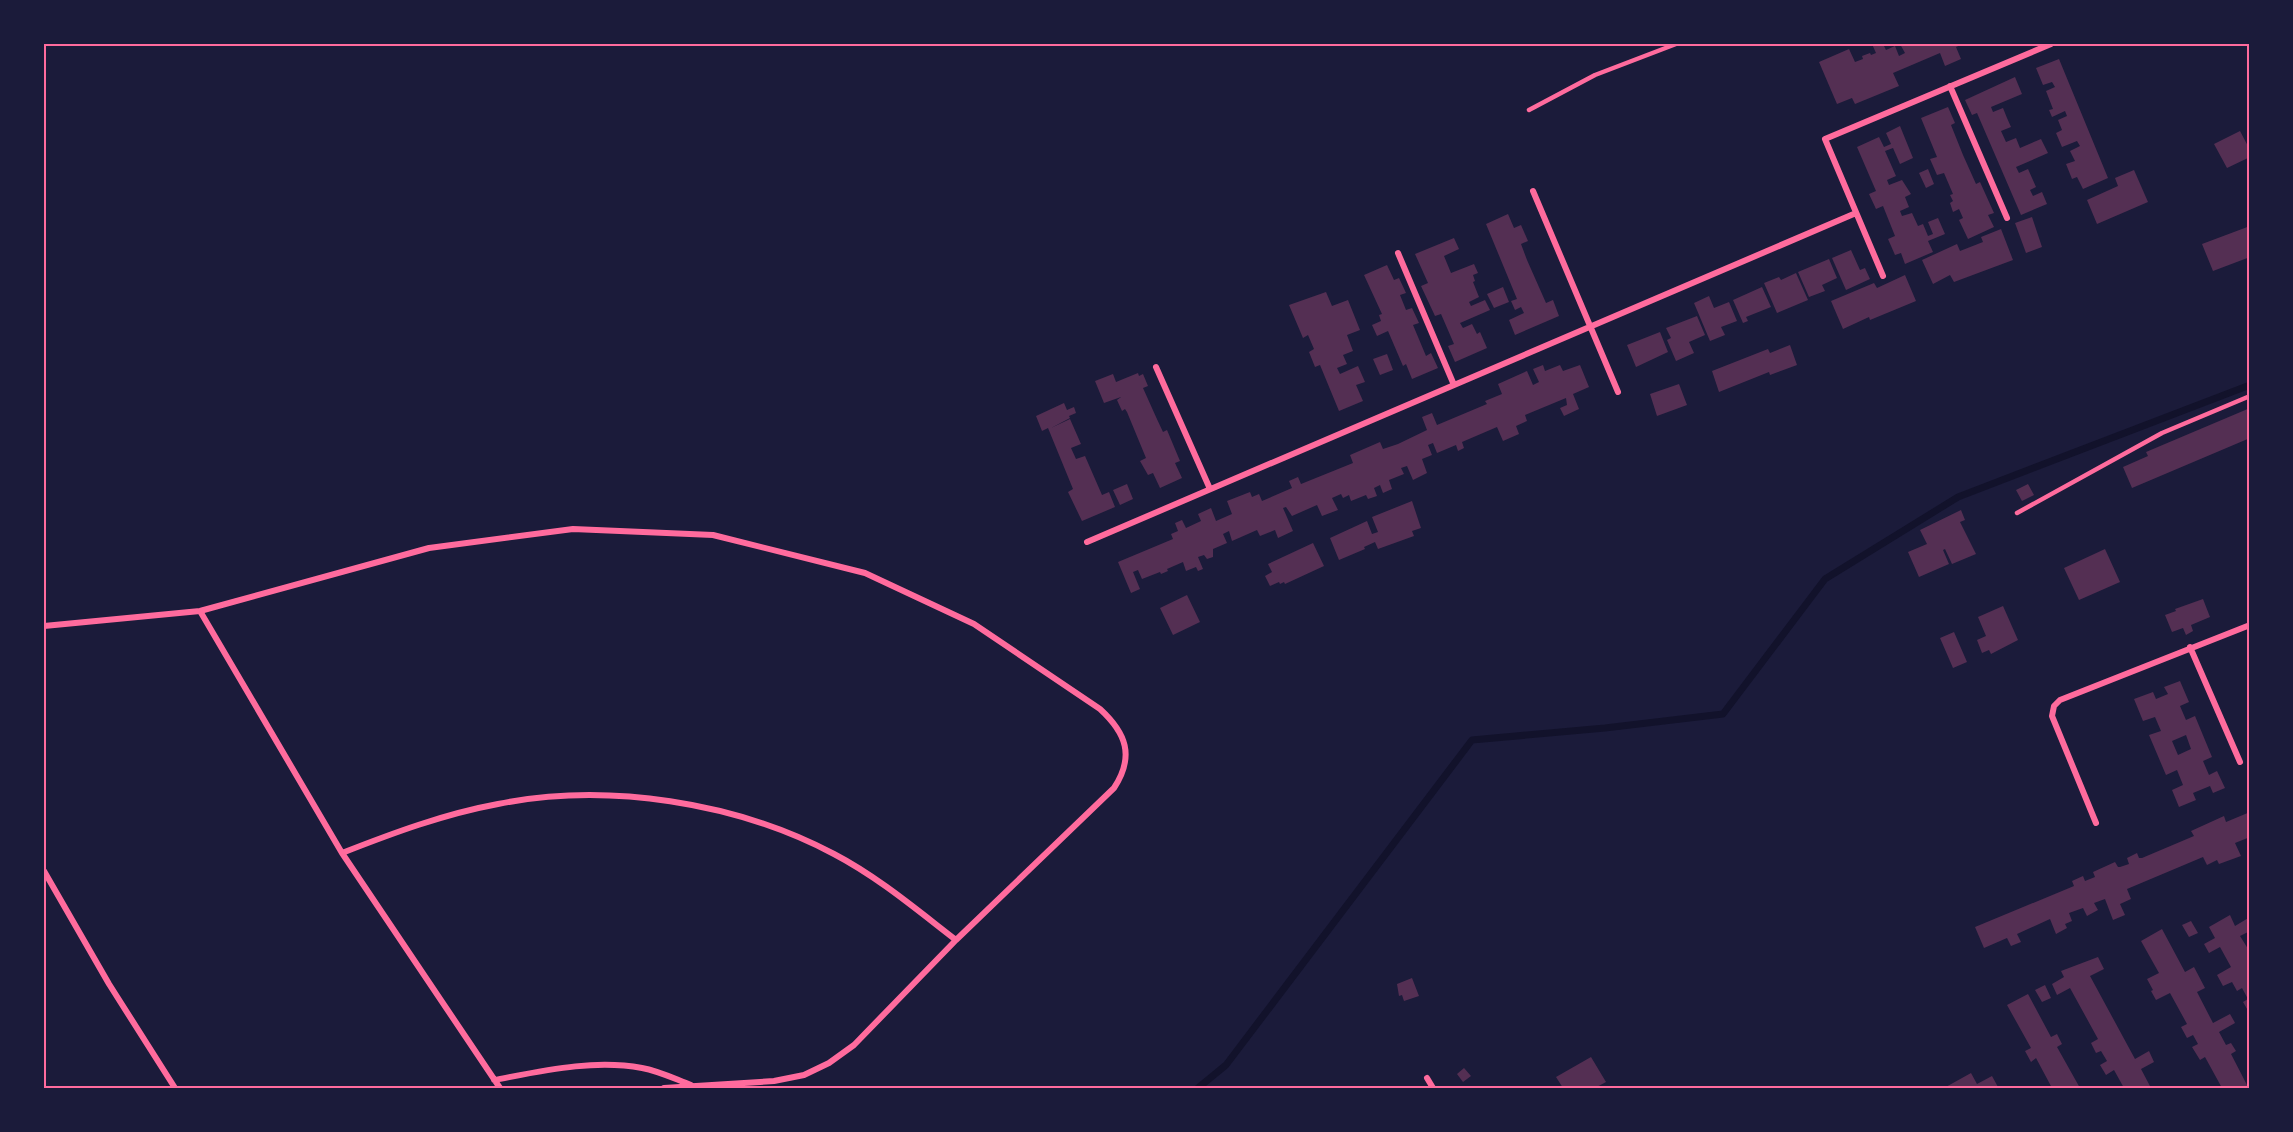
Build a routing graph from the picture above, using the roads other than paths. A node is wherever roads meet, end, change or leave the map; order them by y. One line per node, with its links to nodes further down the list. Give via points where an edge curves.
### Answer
1 (1676, 44): 4 (lane, via 1595,75)
2 (2051, 44): 3 (street)
3 (1950, 86): 6 (street, via 1825,139); 7 (street)
4 (1529, 110)
5 (1533, 191): 10 (street)
6 (1856, 213): 9 (street); 10 (street)
7 (2007, 218)
8 (1398, 254): 12 (street)
9 (1883, 276)
10 (1590, 326): 12 (street); 13 (street)
11 (1156, 367): 15 (street)
12 (1454, 385): 15 (street)
13 (1618, 392)
14 (2250, 396): 16 (lane, via 2162,433)
15 (1210, 489): 17 (street)
16 (2017, 513)
17 (1087, 542)
18 (200, 611): 20 (street); 24 (street); 26 (street, via 429,548 573,529 713,535 865,573 974,624 1100,709 1120,730 1126,747 1122,776 1114,788)
19 (2250, 625): 21 (street)
20 (44, 626)
21 (2190, 647): 22 (street); 23 (street, via 2060,700 2054,706 2052,716)
22 (2240, 762)
23 (2096, 823)
24 (342, 853): 26 (street, via 450,815 549,796 635,798 694,806 744,818 835,854 887,887); 28 (street)
25 (44, 871): 30 (street)
26 (956, 940): 29 (street, via 854,1045 829,1063 804,1075 774,1081)
27 (1427, 1078): 33 (street)
28 (494, 1080): 29 (street, via 578,1066 611,1066 642,1068); 31 (street)
29 (694, 1086): 32 (street)
30 (175, 1089)
31 (500, 1089)
32 (664, 1089)
33 (1433, 1089)

